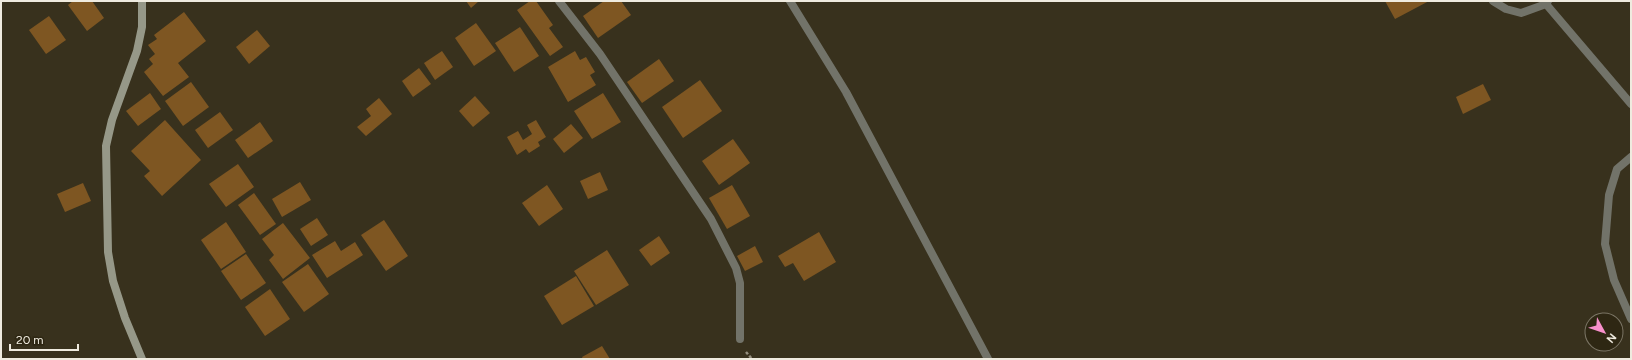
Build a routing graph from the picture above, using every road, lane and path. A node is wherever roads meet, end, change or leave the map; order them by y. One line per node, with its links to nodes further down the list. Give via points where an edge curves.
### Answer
1 (142, 1): 10 (street, via 142,28 137,51 112,120 106,146 108,252 124,318)
2 (559, 1): 9 (street, via 600,54 711,219 736,268 740,284)
3 (790, 1): 11 (street, via 846,92)
4 (1493, 1): 5 (street, via 1506,9 1521,13)
5 (1547, 2): 6 (street)
6 (1631, 104)
7 (1631, 157): 8 (street, via 1617,169 1609,195 1605,244 1614,280)
8 (1631, 320)
9 (740, 339)
10 (142, 359)
11 (988, 359)

